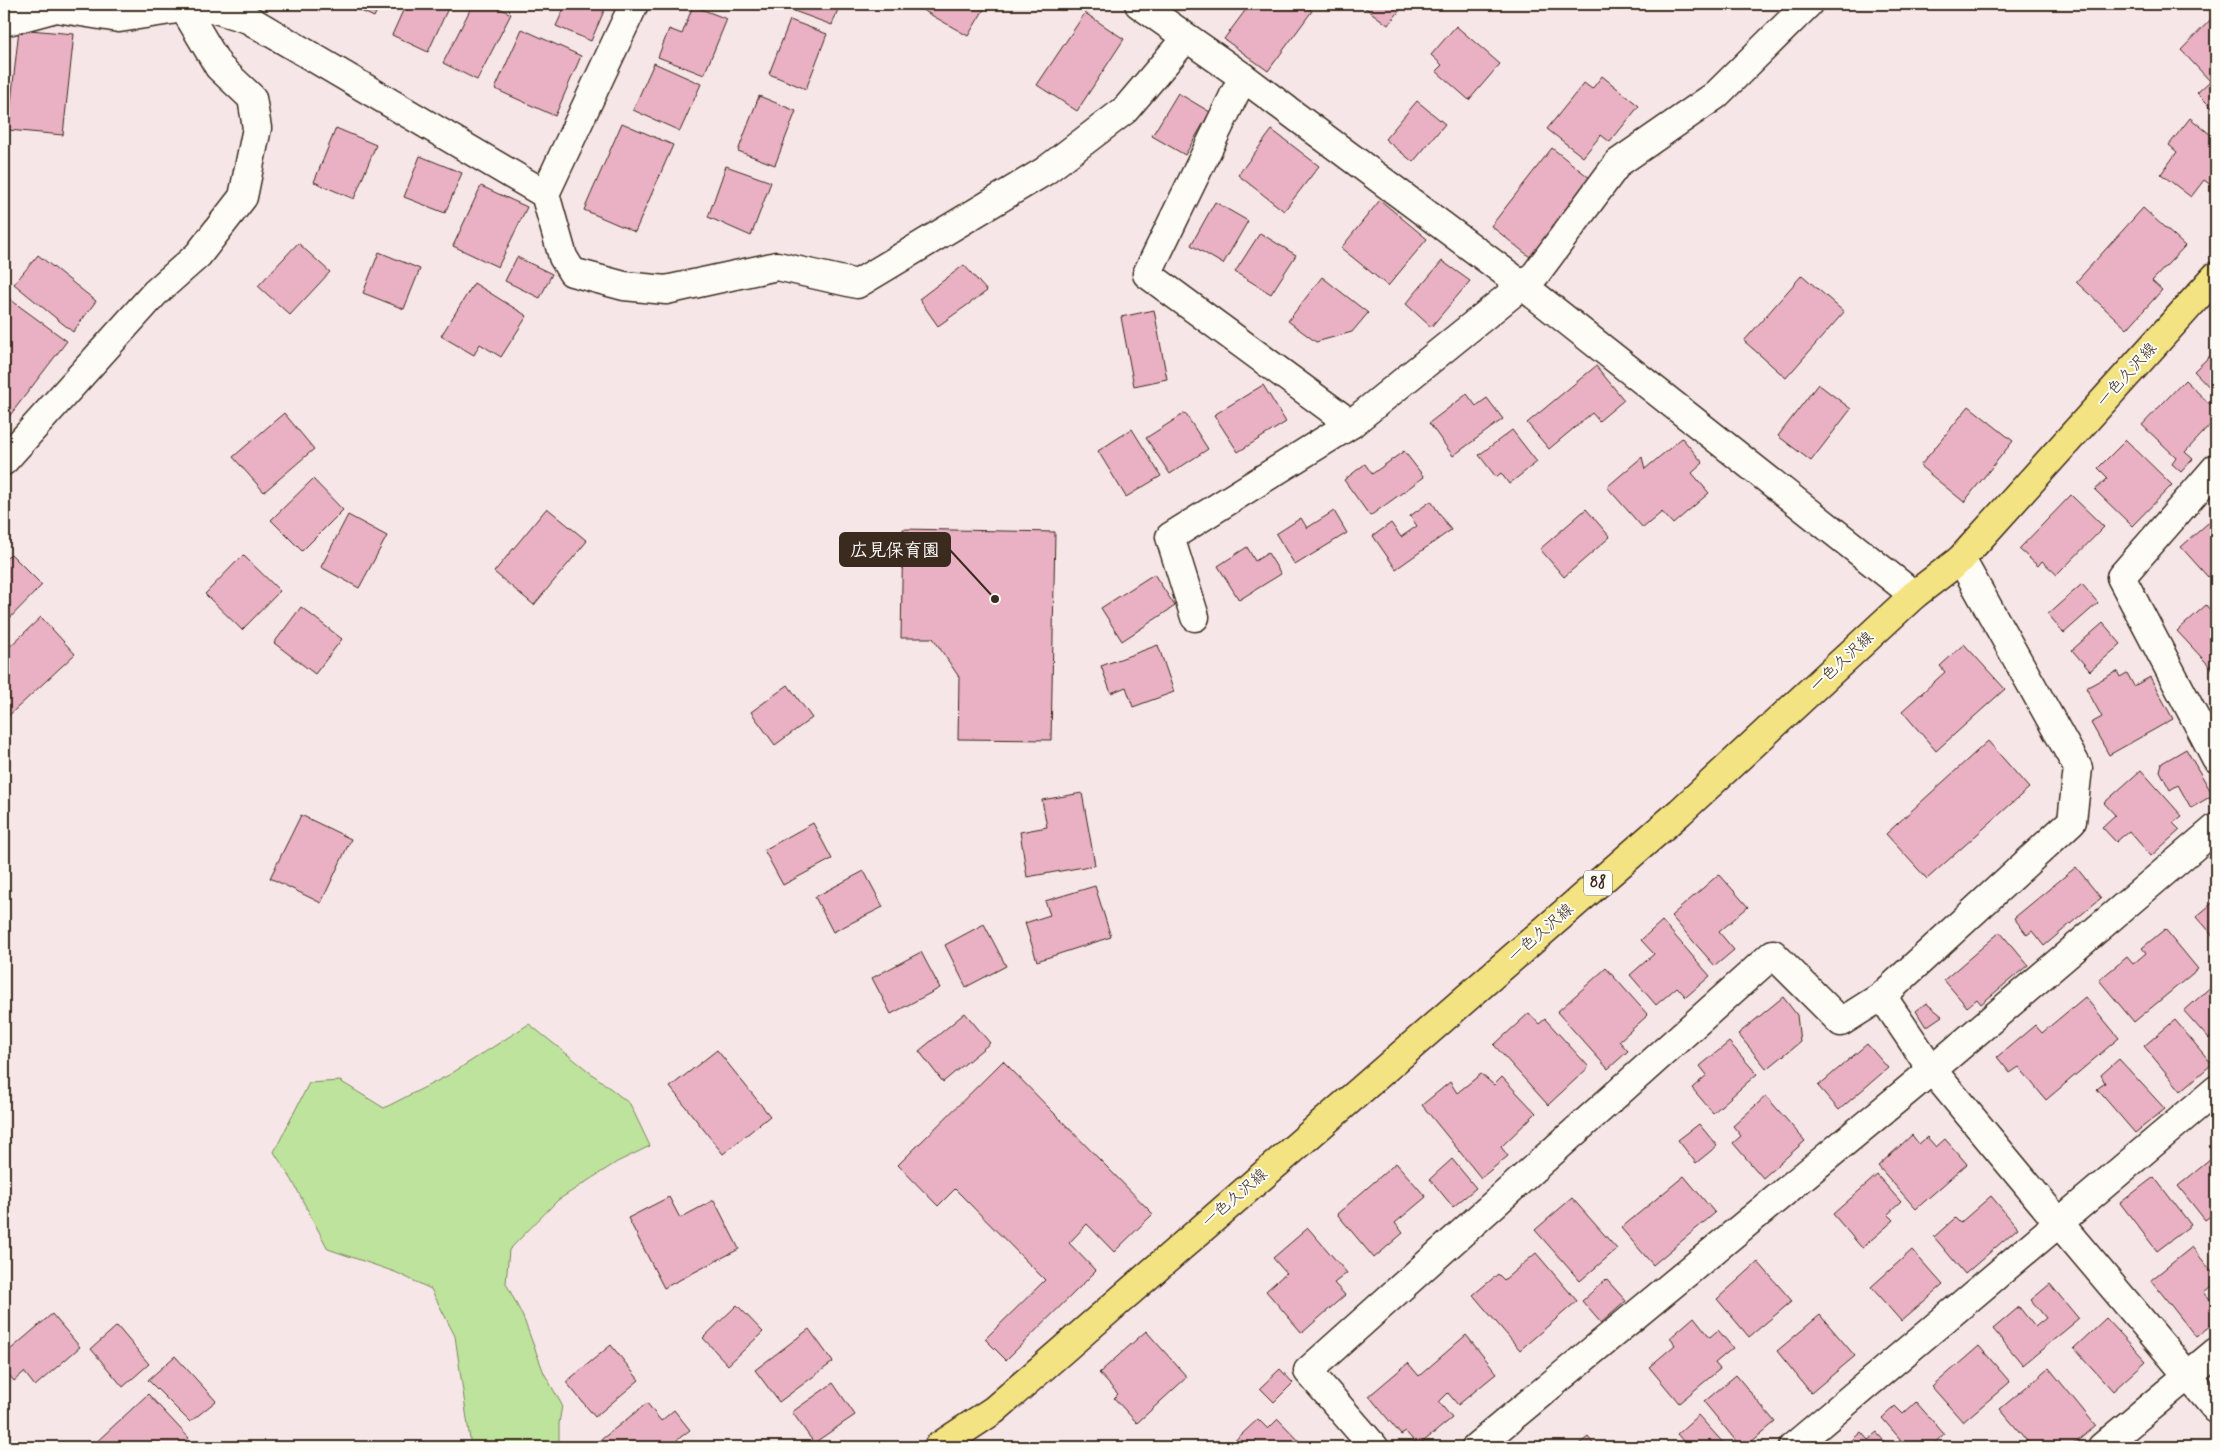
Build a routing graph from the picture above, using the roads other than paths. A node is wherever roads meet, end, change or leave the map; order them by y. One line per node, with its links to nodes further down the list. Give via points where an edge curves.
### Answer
1 (634, 4): 8 (street)
2 (1139, 4): 6 (street)
3 (1808, 4): 10 (street, via 1716,95 1618,163 1535,275)
4 (184, 8): 5 (street, via 120,18 56,8); 8 (street, via 212,8 248,19); 12 (street, via 219,67 252,98 257,128 243,197 198,255 155,293)
5 (4, 22)
6 (1186, 38): 7 (street); 8 (street, via 1126,110 1045,172 857,284 777,266 666,290 624,286 572,272 563,257)
7 (1243, 77): 10 (street); 11 (street, via 1147,274)
8 (546, 194)
9 (2216, 276): 14 (main road, 一色久沢線 / 88)
10 (1522, 285): 11 (street); 15 (street)
11 (1351, 424): 16 (street, via 1170,537)
12 (4, 461)
13 (2216, 468): 17 (street, via 2121,577)
14 (1961, 559): 15 (main road, 一色久沢線 / 88); 19 (street, via 2078,768 2072,822)
15 (1914, 596): 26 (main road, 一色久沢線 / 88, via 1680,812 994,1410)
16 (1195, 617)
17 (2216, 758)
18 (2216, 828): 20 (street)
19 (1882, 996): 20 (street); 27 (street, via 1841,1022 1773,954 1308,1370)
20 (1932, 1070): 22 (street); 28 (street)
21 (2216, 1090): 22 (street)
22 (2059, 1223): 24 (street); 29 (street)
23 (2216, 1352): 24 (street)
24 (2188, 1376): 25 (street); 30 (street)
25 (2216, 1409)
26 (938, 1447)
27 (1374, 1447)
28 (1476, 1447)
29 (1793, 1447)
30 (2102, 1447)

